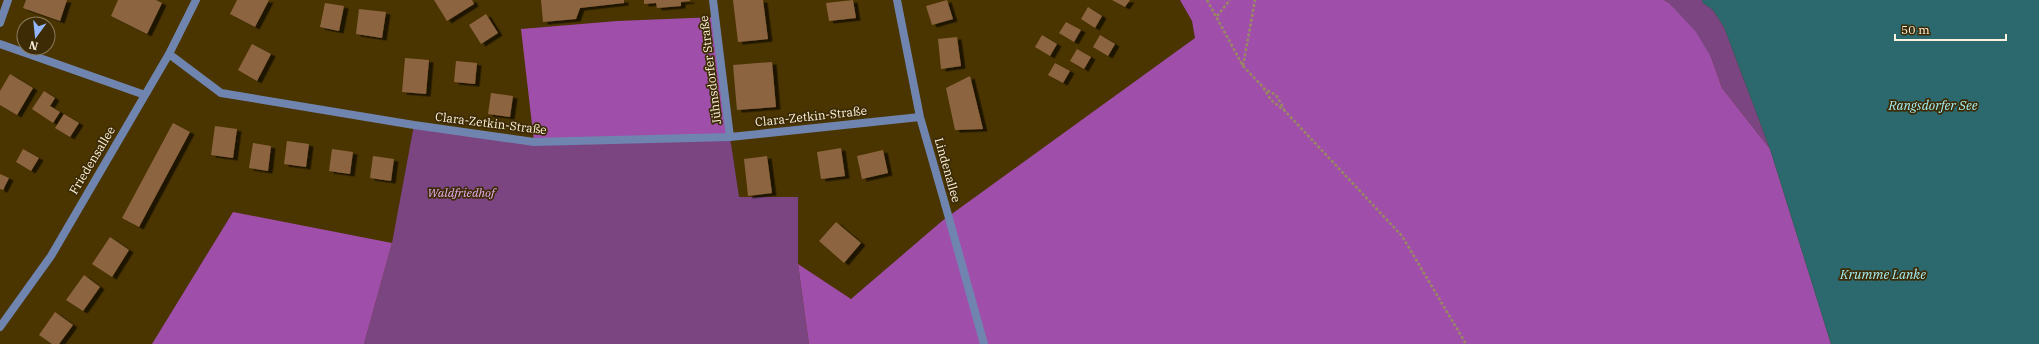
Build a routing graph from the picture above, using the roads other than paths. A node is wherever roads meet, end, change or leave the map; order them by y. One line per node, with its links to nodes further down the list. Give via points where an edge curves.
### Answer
1 (8, 0): 5 (street)
2 (196, 0): 7 (street, Friedensallee)
3 (714, 0): 10 (street, Jühnsdorfer Straße)
4 (896, 0): 9 (street, Lindenallee)
5 (0, 23)
6 (0, 44): 8 (street)
7 (169, 54): 8 (street, Friedensallee); 10 (street, Clara-Zetkin-Straße, via 221,93 421,126 534,142)
8 (145, 95): 11 (street, Friedensallee, via 51,256)
9 (920, 116): 10 (street, Clara-Zetkin-Straße); 12 (street, Lindenallee)
10 (730, 136)
11 (0, 327)
12 (984, 344)

